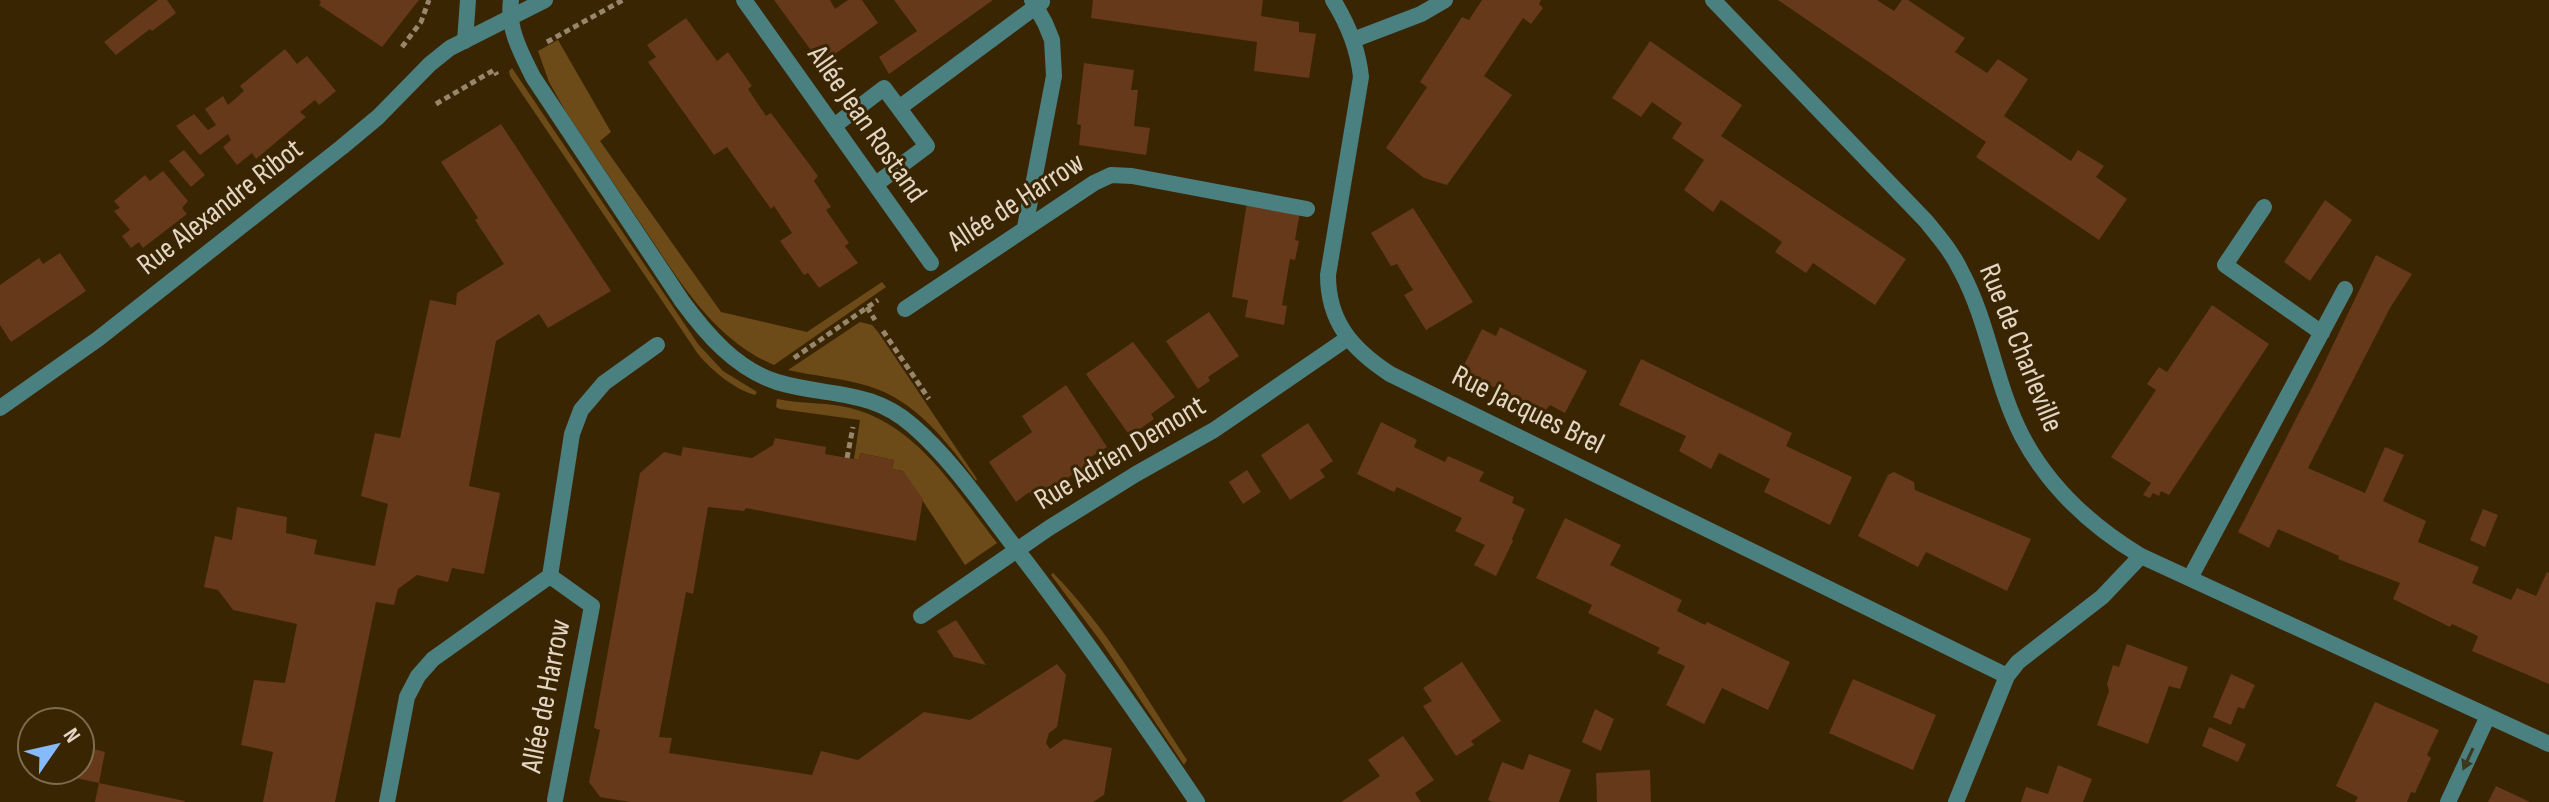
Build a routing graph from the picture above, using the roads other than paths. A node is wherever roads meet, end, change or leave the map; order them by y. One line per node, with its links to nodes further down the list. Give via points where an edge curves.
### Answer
1 (468, 0): 10 (street)
2 (545, 0): 8 (street, Rue Alexandre Ribot)
3 (744, 0): 12 (street, Allée Jean Rostand)
4 (1333, 0): 9 (street, Rue Jacques Brel)
5 (1445, 0): 9 (street)
6 (1713, 0): 25 (street, Rue de Charleville, via 1945,244 1970,289 2011,410 2034,457 2071,503)
7 (1038, 2): 11 (street); 16 (street, via 1052,40 1054,76)
8 (516, 8): 10 (street, Rue Alexandre Ribot); 24 (street, via 522,55 547,100 673,288 718,345 768,378 852,395 899,415 936,450)
9 (1353, 40): 21 (street, Rue Jacques Brel, via 1361,77 1328,275 1332,311)
10 (465, 41): 23 (street, Rue Alexandre Ribot, via 430,64 342,147 98,339)
11 (899, 108): 12 (street, via 884,88); 13 (street, via 927,146)
12 (834, 126): 13 (street, Allée Jean Rostand)
13 (876, 184): 17 (street, Allée Jean Rostand)
14 (2264, 207): 20 (street, via 2225,265)
15 (1307, 209): 16 (street, Allée de Harrow, via 1111,175)
16 (1025, 227): 17 (street, Allée de Harrow)
17 (944, 282): 19 (street, Allée de Harrow)
18 (2345, 289): 20 (street)
19 (905, 309)
20 (2322, 333): 27 (street)
21 (1348, 338): 24 (street, Rue Adrien Demont, via 1214,430); 29 (street, Rue Jacques Brel, via 1390,374)
22 (657, 345): 26 (street, Allée de Harrow, via 604,383 581,410 572,434)
23 (0, 408)
24 (1017, 550): 28 (street, Rue Adrien Demont); 34 (street)
25 (2141, 556): 27 (street, Rue de Charleville); 29 (street, via 2102,597)
26 (550, 576): 32 (street, Allée de Harrow, via 592,606); 33 (street, Allée de Harrow, via 433,659 418,676 407,697)
27 (2190, 578): 30 (street, Rue de Charleville)
28 (921, 616)
29 (2007, 676): 35 (street)
30 (2488, 716): 31 (street, Rue de Charleville); 36 (street, one-way to 36)
31 (2549, 744)
32 (557, 801)
33 (387, 802)
34 (1197, 802)
35 (1956, 802)
36 (2448, 802)

